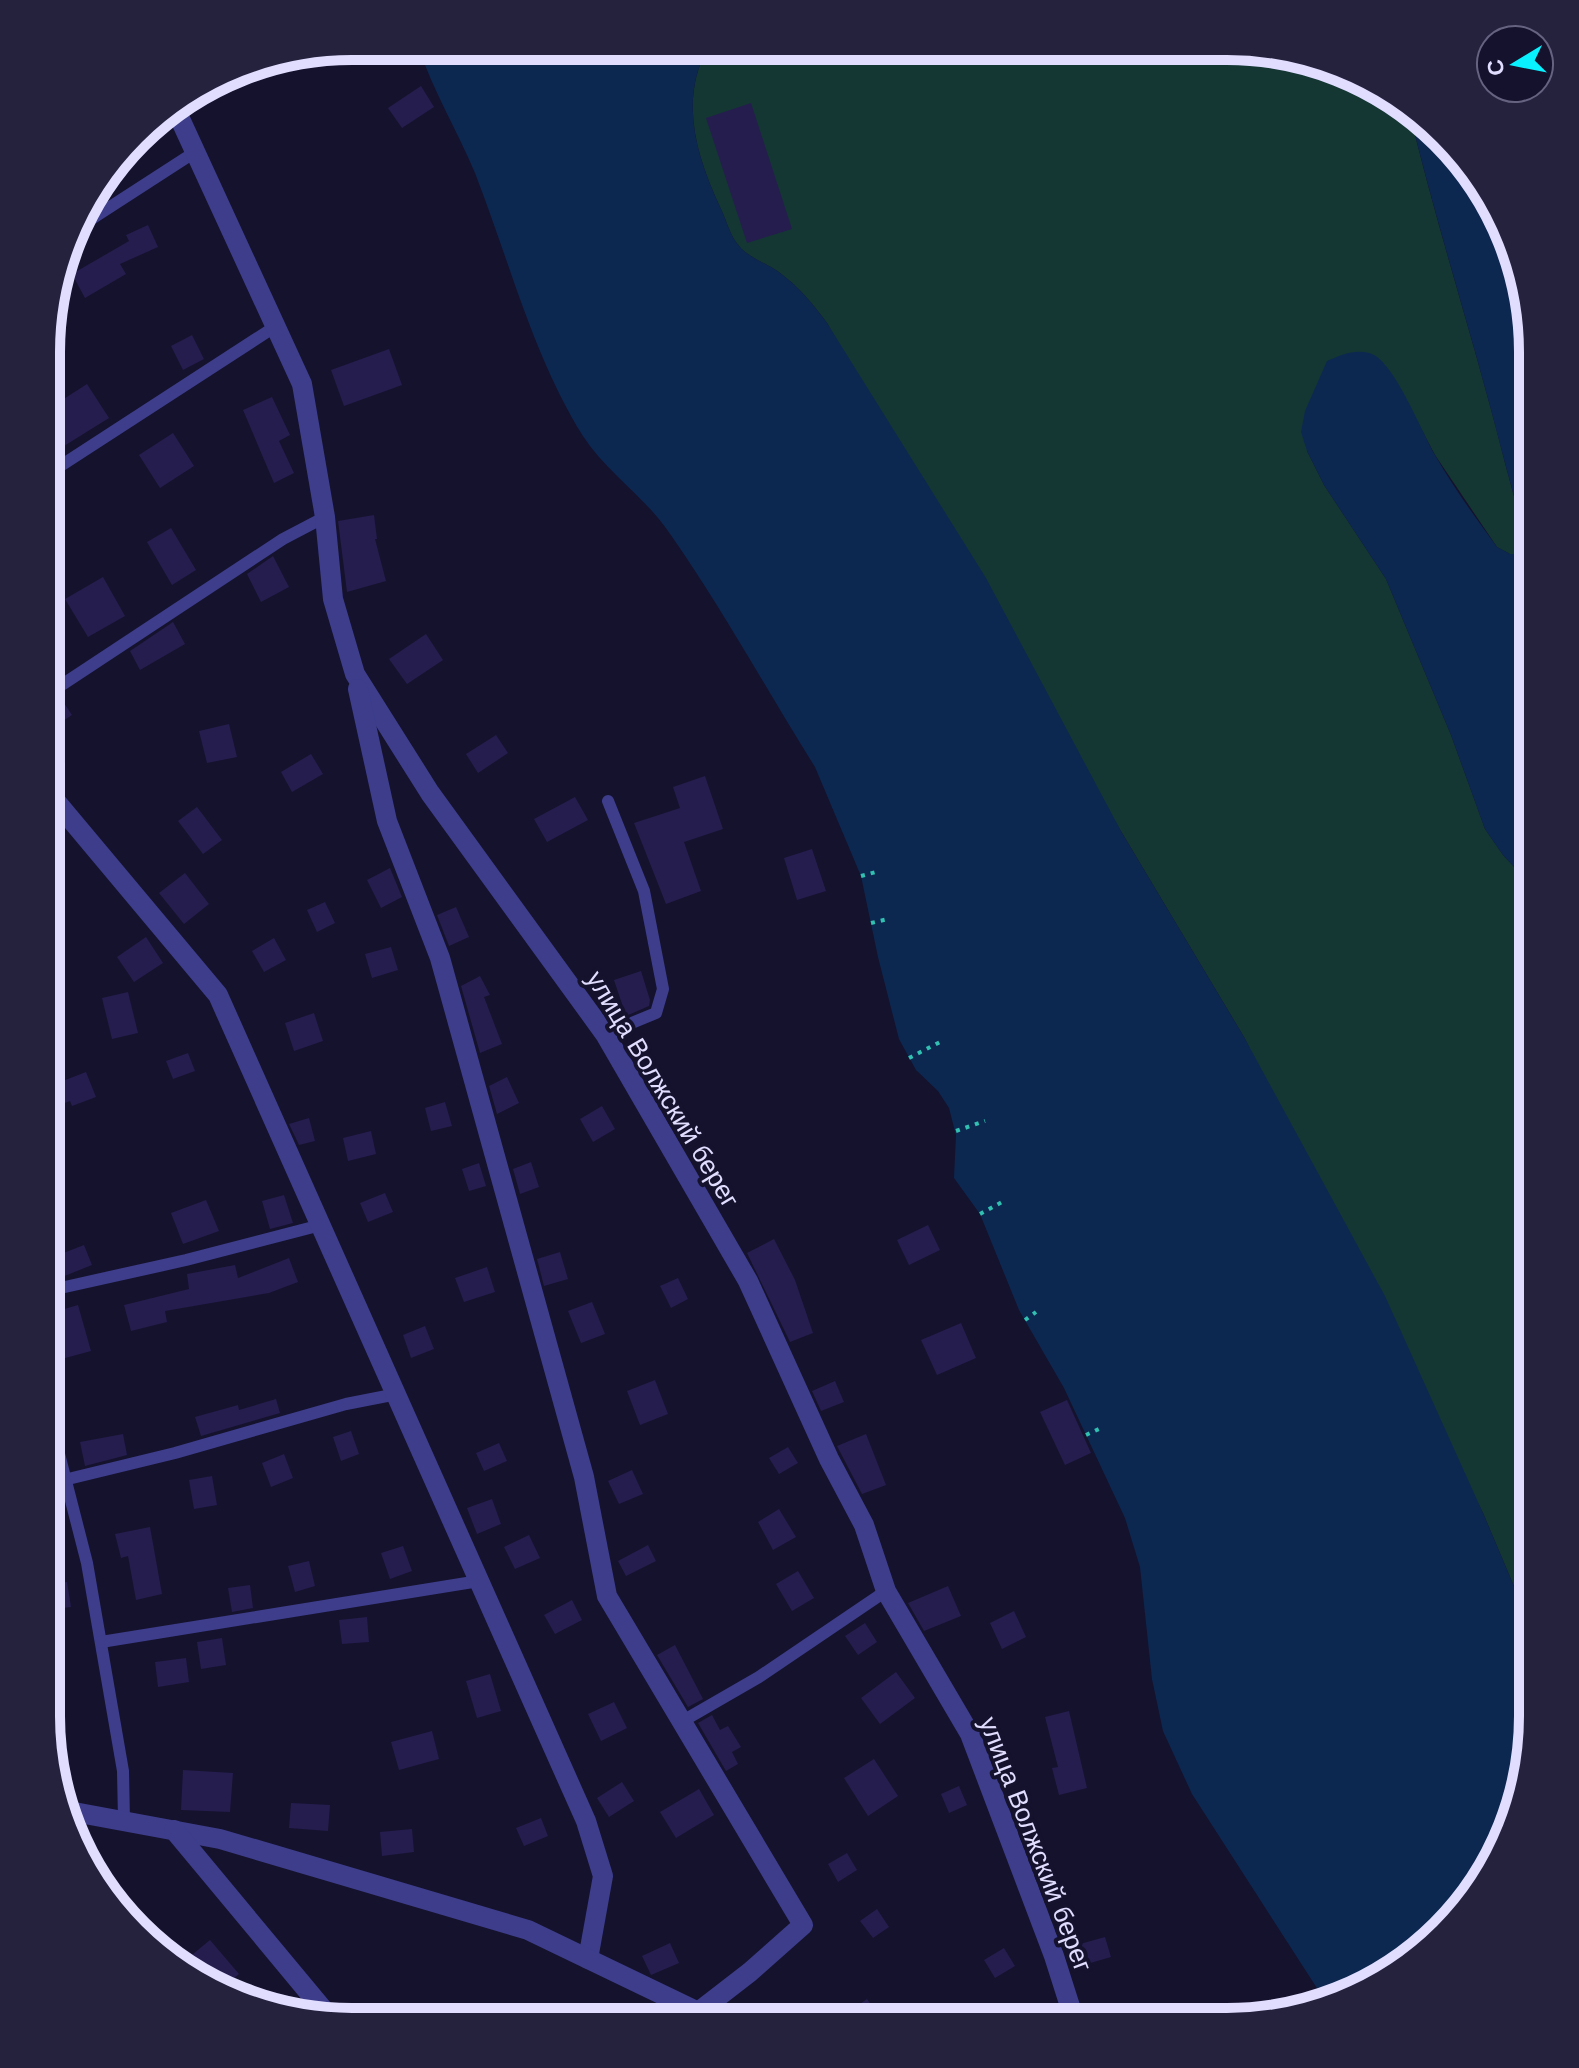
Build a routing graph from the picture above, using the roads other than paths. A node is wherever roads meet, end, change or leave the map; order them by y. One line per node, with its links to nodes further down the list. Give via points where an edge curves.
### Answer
1 (179, 117): 2 (street, улица Волжский берег)
2 (195, 152): 3 (lane); 4 (street, улица Волжский берег)
3 (92, 218)
4 (276, 326): 5 (lane); 6 (street, улица Волжский берег, via 302,384)
5 (60, 466)
6 (325, 517): 7 (street, улица Волжский берег, via 333,599); 8 (lane, via 283,539)
7 (355, 674): 11 (street, улица Волжский берег, via 430,793); 20 (street, via 387,821 440,958 584,1477 607,1596)
8 (60, 686)
9 (608, 801): 11 (lane, via 644,891 663,989 656,1013)
10 (60, 806): 12 (street, via 218,995)
11 (605, 1034): 18 (street, улица Волжский берег, via 748,1281 864,1525)
12 (321, 1225): 13 (lane); 14 (street)
13 (60, 1288)
14 (397, 1394): 16 (lane); 17 (street)
15 (60, 1463): 16 (lane)
16 (64, 1480): 19 (lane)
17 (479, 1581): 19 (lane); 24 (street, via 586,1821 603,1876)
18 (886, 1591): 20 (lane, via 759,1677); 28 (street, улица Волжский берег, via 970,1734)
19 (101, 1642): 22 (lane, via 123,1771)
20 (681, 1722): 27 (street, via 803,1925)
21 (75, 1810): 22 (street)
22 (124, 1820): 23 (street)
23 (174, 1830): 24 (street, via 528,1930); 25 (street)
24 (588, 1959): 26 (street)
25 (320, 2006)
26 (687, 2008)
27 (703, 2008)
28 (1071, 2008)

